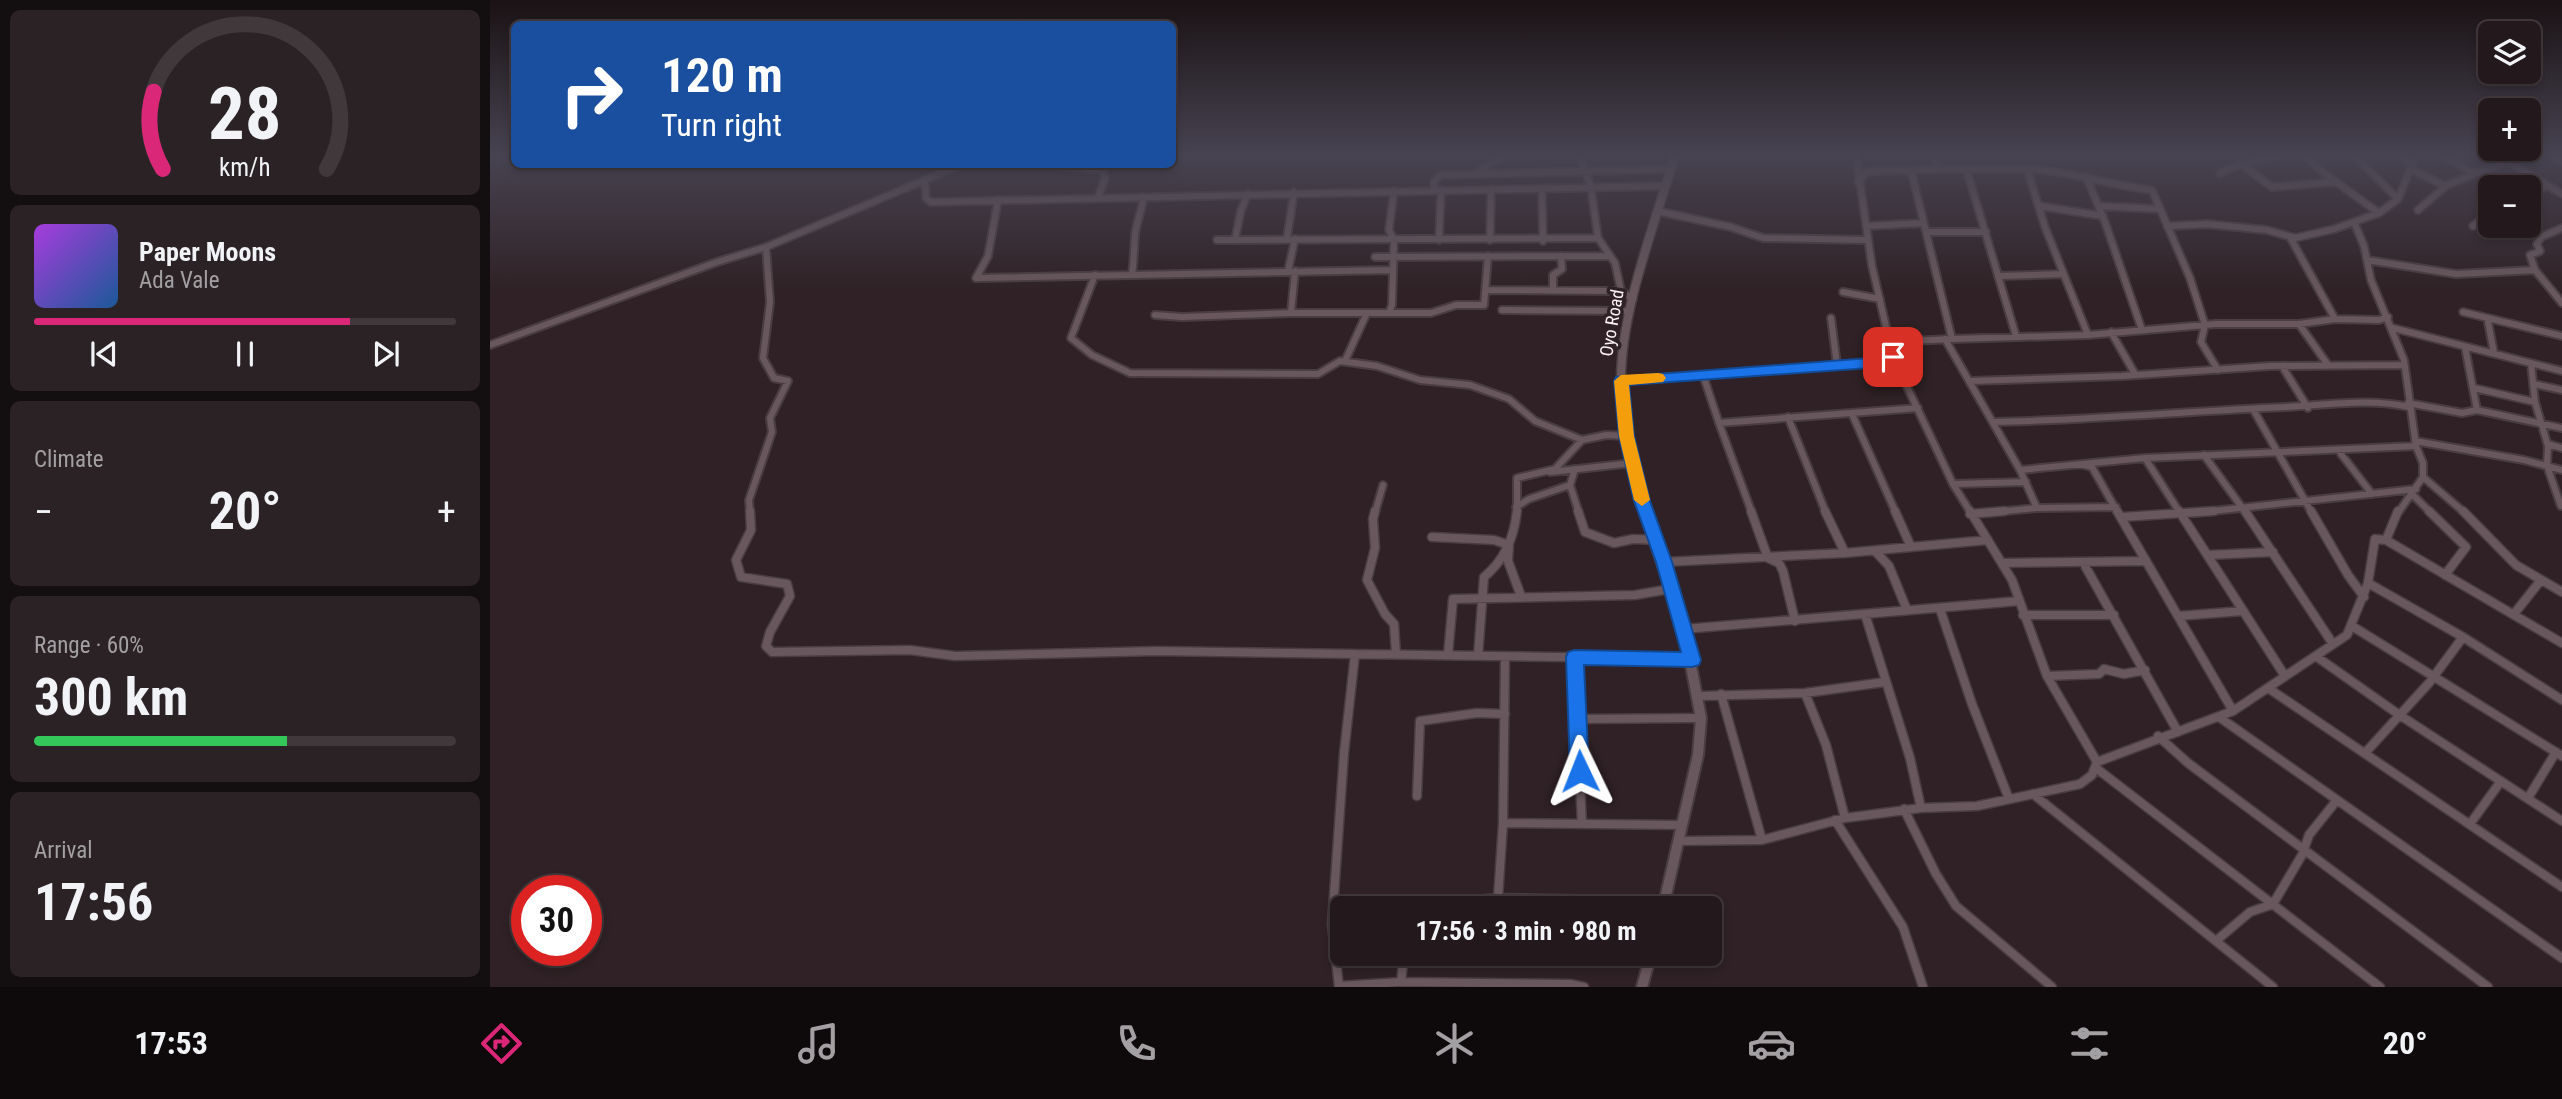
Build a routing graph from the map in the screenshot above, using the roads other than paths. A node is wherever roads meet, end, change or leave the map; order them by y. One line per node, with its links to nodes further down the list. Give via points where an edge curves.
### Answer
1 (873, 201): 52 (street)
2 (930, 201): 3 (street)
3 (962, 201)
4 (998, 201): 64 (street, via 988,256 976,278)
5 (1143, 201): 62 (street)
6 (1293, 201): 42 (street)
7 (1393, 201): 37 (street)
8 (1438, 201): 48 (street)
9 (1491, 201): 49 (street)
10 (1542, 201): 51 (street)
11 (1593, 201): 41 (street)
12 (1660, 201): 27 (street, Oyo Road)
13 (1861, 201): 33 (street)
14 (1918, 201): 32 (street)
15 (1976, 201): 39 (street)
16 (2038, 201): 23 (street)
17 (2097, 201): 24 (street)
18 (2156, 201): 25 (street)
19 (2361, 201): 28 (street)
20 (2396, 201): 28 (street)
21 (2425, 201): 26 (street)
22 (1242, 203): 46 (street)
23 (2040, 206): 29 (street); 63 (street)
24 (2099, 206): 25 (street); 29 (street)
25 (2160, 209): 34 (street)
26 (2418, 210)
27 (1657, 211): 50 (street, via 1763,238); 70 (street, Oyo Road)
28 (2378, 213): 30 (street)
29 (2103, 216): 87 (street)
30 (2354, 222): 40 (street); 58 (street)
31 (2478, 222): 35 (street)
32 (1923, 223): 33 (street); 38 (street)
33 (1866, 226): 50 (street)
34 (2166, 226): 40 (street, via 2207,223); 85 (street)
35 (2473, 226)
36 (2562, 228): 60 (street, via 2540,237 2540,251 2530,256)
37 (1389, 230): 44 (street); 47 (street)
38 (1926, 232): 39 (street); 92 (street)
39 (1986, 232): 65 (street)
40 (2290, 237): 82 (street)
41 (1598, 238): 51 (street); 54 (street)
42 (1287, 239): 43 (street); 46 (street)
43 (1295, 239): 44 (street); 61 (street)
44 (1377, 239): 47 (street)
45 (1217, 240): 46 (street)
46 (1235, 240)
47 (1394, 240): 48 (street); 56 (street)
48 (1439, 240): 49 (street)
49 (1490, 240): 51 (street)
50 (1868, 240): 71 (street)
51 (1543, 241)
52 (766, 247): 94 (street); 195 (street, via 770,302 763,358 774,378 788,381 770,418 772,432 747,502 753,519 751,534 736,560 741,577 788,584 790,596 766,646 772,652)
53 (1561, 256): 54 (street); 57 (street); 66 (street, via 1562,269 1553,275)
54 (1610, 256): 68 (street)
55 (1375, 257): 56 (street)
56 (1394, 257): 57 (street); 59 (street)
57 (1488, 257): 67 (street)
58 (2367, 260): 60 (street, via 2456,274); 80 (street)
59 (1393, 270): 61 (street); 77 (street)
60 (2535, 270): 72 (street)
61 (1291, 271): 62 (street); 76 (street)
62 (1132, 274): 64 (street)
63 (2063, 274): 65 (street); 89 (street)
64 (1095, 275): 98 (street, via 1071,338 1123,371 1318,374)
65 (1998, 276): 90 (street)
66 (1553, 289): 67 (street); 68 (street)
67 (1487, 290): 77 (street, via 1484,305 1456,305 1431,313)
68 (1621, 291): 70 (street)
69 (1843, 292): 71 (street)
70 (1633, 299): 74 (street, Oyo Road)
71 (1880, 299): 93 (street)
72 (2562, 303)
73 (1502, 310): 74 (street)
74 (1630, 311): 108 (street, Oyo Road)
75 (2463, 312): 83 (street)
76 (1291, 313): 78 (street); 79 (street)
77 (1388, 313): 79 (street)
78 (1155, 315)
79 (1366, 315): 98 (street)
80 (2388, 317): 82 (street); 86 (street)
81 (1831, 318): 100 (street)
82 (2335, 318): 84 (street)
83 (2492, 319): 91 (street); 96 (street, via 2488,322)
84 (2299, 324): 85 (street); 101 (street)
85 (2206, 325): 87 (street); 104 (street, via 2201,342)
86 (2393, 328): 95 (street); 102 (street)
87 (2142, 330): 88 (street)
88 (2111, 332): 89 (street); 106 (street)
89 (2088, 335): 90 (street)
90 (2016, 336): 92 (street)
91 (2562, 336)
92 (1948, 339): 93 (street); 109 (street)
93 (1889, 342): 97 (street)
94 (490, 345)
95 (2465, 347): 96 (street); 111 (street)
96 (2494, 353): 99 (street)
97 (1893, 357): 100 (street); 115 (street)
98 (1345, 361): 126 (street, via 1420,380 1470,385 1509,398 1535,421)
99 (2531, 363): 105 (street); 110 (street)
100 (1837, 365): 107 (street)
101 (2328, 365): 102 (street); 103 (street)
102 (2404, 365): 114 (street)
103 (2283, 366): 104 (street); 116 (street)
104 (2218, 370): 106 (street)
105 (2562, 371)
106 (2135, 374): 109 (street)
107 (1703, 375): 108 (street); 122 (street)
108 (1621, 381): 125 (street, Oyo Road)
109 (1970, 381): 121 (street)
110 (2534, 384): 112 (street); 113 (street)
111 (2474, 388): 113 (street); 118 (street)
112 (2562, 390)
113 (2535, 402): 123 (street)
114 (2409, 405): 116 (street); 118 (street, via 2462,413); 127 (street)
115 (1918, 408): 119 (street); 143 (street)
116 (2308, 408): 117 (street)
117 (2253, 409): 121 (street); 131 (street)
118 (2477, 410): 123 (street)
119 (1852, 414): 120 (street); 162 (street)
120 (1788, 417): 122 (street); 165 (street)
121 (1993, 422): 138 (street)
122 (1719, 423): 167 (street)
123 (2540, 423): 124 (street); 128 (street)
124 (2562, 428)
125 (1626, 436): 126 (street); 134 (street, Oyo Road)
126 (1582, 440): 140 (street)
127 (2415, 443): 130 (street); 136 (street); 141 (street)
128 (2548, 444): 129 (street); 136 (street)
129 (2562, 448)
130 (2338, 450): 131 (street); 147 (street)
131 (2276, 451): 132 (street); 148 (street)
132 (2204, 455): 133 (street); 149 (street)
133 (2145, 458): 135 (street); 154 (street)
134 (1633, 463): 137 (street); 158 (street, Oyo Road)
135 (2090, 465): 138 (street); 153 (street)
136 (2547, 466): 139 (street); 150 (street)
137 (1575, 469): 140 (street); 145 (street)
138 (2020, 470): 142 (street)
139 (2562, 470)
140 (1548, 472): 151 (street, via 1517,478)
141 (2423, 477): 146 (street); 173 (street, via 2478,524 2516,565)
142 (2026, 482): 143 (street); 152 (street)
143 (1953, 484): 155 (street)
144 (1383, 485): 196 (street, via 1373,519 1375,548 1367,580 1376,590 1383,615 1394,624)
145 (1570, 485): 151 (street); 158 (street, via 1585,532 1614,543)
146 (2414, 491): 147 (street); 160 (street, via 2401,505); 172 (street, via 2466,547)
147 (2372, 494): 148 (street)
148 (2304, 500): 149 (street); 178 (street)
149 (2242, 506): 154 (street); 164 (street)
150 (2561, 506)
151 (1516, 507): 161 (street)
152 (2038, 508): 153 (street); 155 (street)
153 (2116, 508): 156 (street)
154 (2180, 512): 156 (street); 166 (street)
155 (1970, 514): 159 (street)
156 (2122, 517): 168 (street)
157 (1432, 537): 161 (street)
158 (1657, 540): 169 (street, Oyo Road)
159 (1988, 540): 162 (street); 170 (street)
160 (2386, 540): 172 (street); 174 (street, via 2375,540)
161 (1509, 545): 177 (street, via 1508,561); 179 (street, via 1497,568 1484,577)
162 (1911, 547): 163 (street)
163 (1875, 551): 165 (street); 182 (street, via 1889,566)
164 (2273, 552): 166 (street); 194 (street)
165 (1846, 553): 167 (street)
166 (2208, 555): 183 (street)
167 (1768, 558): 169 (street); 189 (street, via 1783,571)
168 (2146, 561): 171 (street); 188 (street)
169 (1664, 562): 175 (street, Oyo Road)
170 (2002, 563): 171 (street); 180 (street)
171 (2084, 564): 187 (street)
172 (2445, 575): 185 (street)
173 (2541, 580): 176 (street); 185 (street)
174 (2368, 583): 178 (street); 192 (street)
175 (1670, 589): 177 (street, via 1634,595); 191 (street, Oyo Road)
176 (2562, 592)
177 (1521, 596): 179 (street)
178 (2364, 597): 190 (street)
179 (1481, 601): 197 (street, via 1466,595 1452,599); 198 (street)
180 (2019, 601): 181 (street); 186 (street)
181 (1940, 609): 182 (street); 228 (street)
182 (1907, 610): 184 (street)
183 (2243, 611): 188 (street); 205 (street)
184 (1865, 614): 189 (street); 207 (street)
185 (2514, 614): 193 (street)
186 (2023, 615): 187 (street); 204 (street)
187 (2114, 615): 203 (street)
188 (2179, 616): 213 (street)
189 (1795, 621): 191 (street)
190 (2352, 626): 194 (street); 206 (street)
191 (1684, 629): 202 (street, Oyo Road)
192 (2463, 637): 206 (street); 211 (street)
193 (2562, 643)
194 (2333, 644): 201 (street)
195 (1355, 654): 196 (street); 250 (street, via 1332,924)
196 (1396, 654): 197 (street)
197 (1448, 655): 198 (street)
198 (1478, 656): 199 (street)
199 (1505, 657): 200 (street); 214 (street)
200 (1574, 657): 202 (street); 218 (street)
201 (2317, 657): 205 (street); 215 (street)
202 (1692, 660): 212 (street, Oyo Road)
203 (2145, 670): 204 (street, via 2124,674 2104,669 2099,674); 219 (street)
204 (2047, 676): 223 (street)
205 (2285, 676): 208 (street)
206 (2436, 678): 215 (street); 222 (street)
207 (1885, 682): 209 (street); 230 (street)
208 (2268, 688): 213 (street); 221 (street)
209 (1805, 692): 210 (street); 232 (street, via 1826,745)
210 (1721, 694): 212 (street); 238 (street)
211 (2560, 695)
212 (1699, 696): 217 (street, Oyo Road)
213 (2234, 711): 216 (street)
214 (1505, 714): 226 (street, via 1420,721); 234 (street)
215 (2398, 714): 221 (street); 224 (street)
216 (2220, 717): 219 (street); 229 (street)
217 (1702, 718): 218 (street); 237 (street, Oyo Road)
218 (1577, 719): 235 (street)
219 (2178, 732): 220 (street)
220 (2158, 736): 223 (street); 240 (street)
221 (2365, 753): 236 (street)
222 (2559, 754): 227 (street)
223 (2096, 765): 225 (street, via 2092,775 2080,783); 244 (street)
224 (2501, 781): 227 (street); 236 (street)
225 (2033, 794): 228 (street); 245 (street)
226 (1417, 796)
227 (2528, 798): 233 (street)
228 (2009, 799): 230 (street, via 1977,806)
229 (2337, 800): 240 (street); 246 (street)
230 (1921, 808): 231 (street)
231 (1904, 809): 232 (street); 254 (street, via 1955,905)
232 (1840, 819): 238 (street); 253 (street, via 1903,927)
233 (2562, 821)
234 (1503, 823): 235 (street); 242 (street)
235 (1582, 824): 237 (street)
236 (2470, 824): 241 (street)
237 (1682, 825): 239 (street, Oyo Road)
238 (1762, 839): 239 (street)
239 (1679, 841): 243 (street, Oyo Road)
240 (2303, 848): 244 (street); 257 (street)
241 (2562, 887)
242 (1498, 896)
243 (1666, 896)
244 (2273, 904): 245 (street, via 2253,910); 256 (street)
245 (2217, 940): 255 (street)
246 (2562, 958)
247 (1403, 966): 249 (street)
248 (1648, 966): 252 (street)
249 (1401, 982): 250 (street); 251 (street)
250 (1339, 986)
251 (1584, 987)
252 (1642, 987)
253 (1923, 987)
254 (2052, 987)
255 (2273, 987)
256 (2380, 987)
257 (2488, 987)

